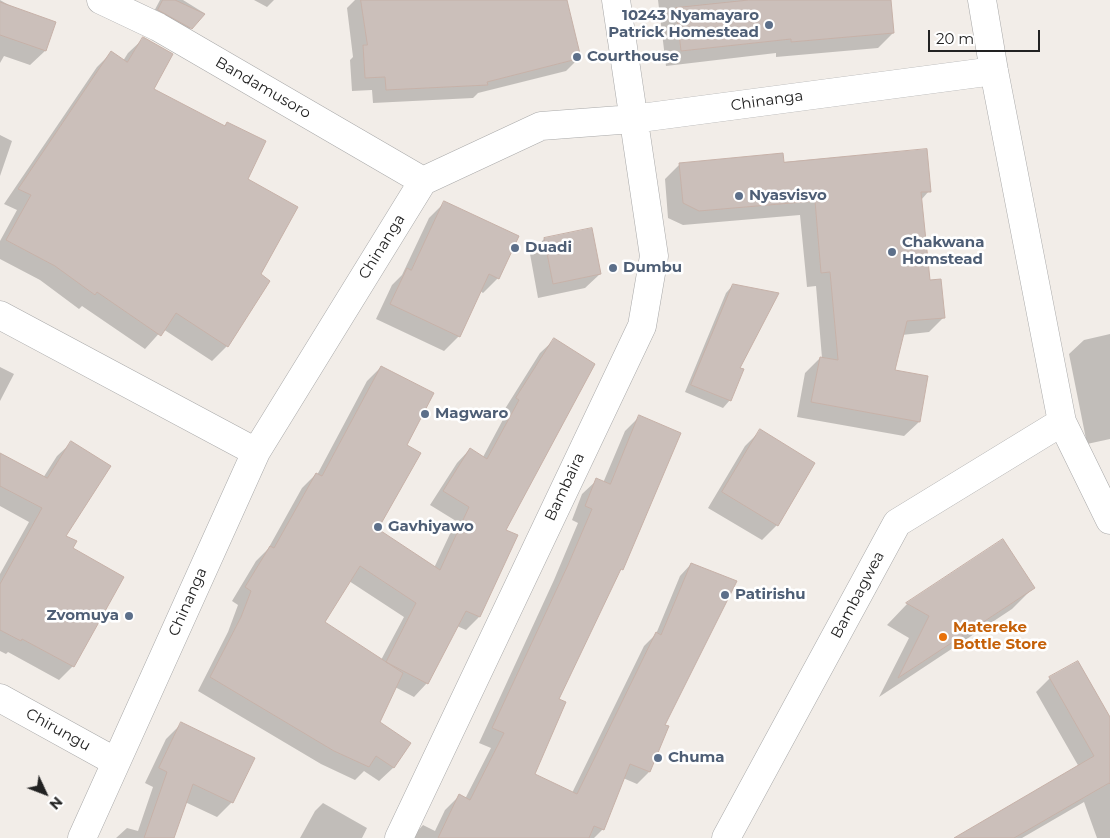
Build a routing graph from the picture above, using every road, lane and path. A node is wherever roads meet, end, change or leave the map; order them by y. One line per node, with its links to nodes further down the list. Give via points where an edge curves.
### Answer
1 (101, 0): 6 (street, Bandamusoro, via 158,27)
2 (616, 0): 5 (street, Bambaira)
3 (982, 0): 4 (street)
4 (994, 70): 5 (street, Chinanga); 8 (street)
5 (633, 119): 6 (street, Chinanga, via 541,126); 14 (street, Bambaira, via 654,256 642,326)
6 (423, 181): 9 (street, Chinanga)
7 (0, 315): 9 (street)
8 (1062, 422): 10 (street); 15 (street, Bambagwea, via 897,523)
9 (256, 452): 12 (street, Chinanga)
10 (1110, 520)
11 (0, 698): 12 (street, Chirungu)
12 (116, 762): 13 (street, Chinanga)
13 (82, 838)
14 (399, 838)
15 (726, 838)

